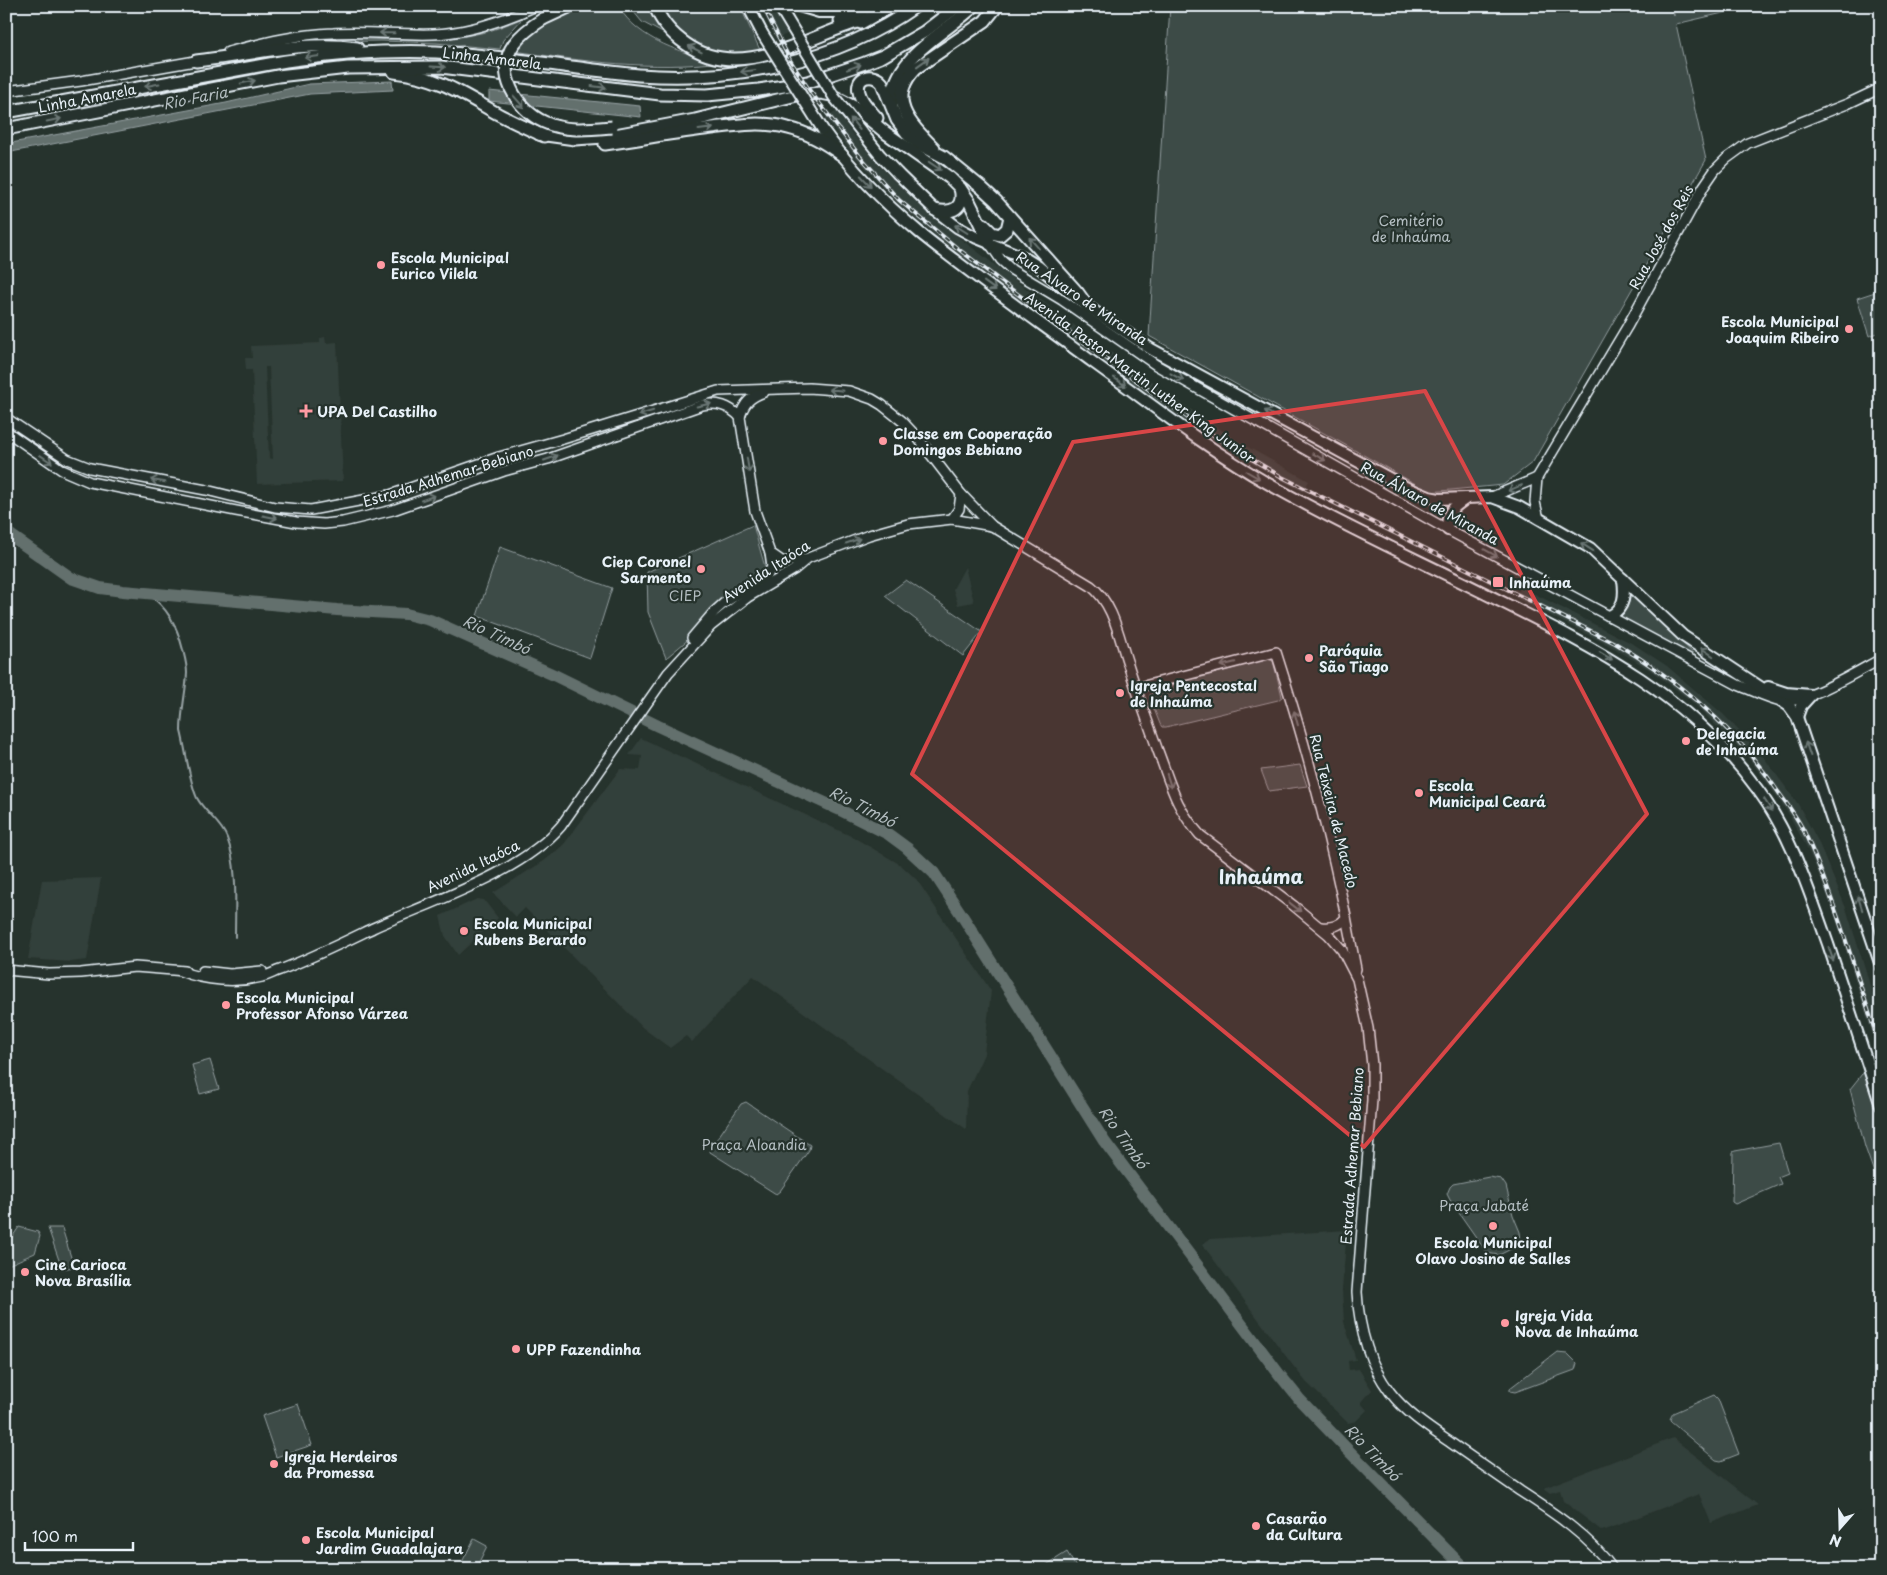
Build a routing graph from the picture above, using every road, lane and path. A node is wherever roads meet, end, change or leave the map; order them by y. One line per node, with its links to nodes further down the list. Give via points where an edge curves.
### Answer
1 (536, 6): 14 (main road, Linha Amarela, one-way to 14, via 453,32 306,35 271,40)
2 (571, 6): 17 (highway, one-way to 17, bridge, via 543,19 522,35 510,52 507,63 507,76 516,100 533,116 555,126 583,129 612,127 677,116 781,93)
3 (656, 6): 12 (highway, one-way to 3, via 842,27 776,52 739,59 691,48 673,34)
4 (748, 6): 25 (main road, Avenida Pastor Martin Luther King Junior, bridge, via 823,130)
5 (779, 6): 28 (main road, Avenida Pastor Martin Luther King Junior, one-way to 5, bridge, via 880,156 834,97)
6 (799, 6): 12 (main road, via 819,12)
7 (891, 6): 12 (highway)
8 (916, 6): 15 (highway, Linha Amarela, via 857,39)
9 (958, 6): 17 (highway, Linha Amarela, one-way to 9, via 883,56 924,32)
10 (974, 6): 20 (highway, via 907,63 894,84)
11 (997, 6): 26 (highway, one-way to 11, via 906,115 902,105 903,84 916,68 985,21)
12 (866, 12): 15 (highway)
13 (378, 52): 14 (highway, via 341,46 288,47); 15 (highway, Linha Amarela, one-way to 13, via 746,72 689,76 625,73 437,52); 21 (highway, Linha Amarela, one-way to 21, via 286,61)
14 (196, 61): 19 (main road, Linha Amarela)
15 (796, 62)
16 (371, 67): 17 (highway, Linha Amarela, one-way to 17, via 461,68 622,90 686,95 732,93); 22 (highway, Linha Amarela, one-way to 16, via 278,76); 23 (highway, via 448,85)
17 (808, 82)
18 (1881, 88): 39 (main road, Rua José dos Reis, via 1748,143 1715,170)
19 (6, 91)
20 (892, 110): 24 (highway, via 878,78 868,76 862,80 858,88 862,100); 26 (highway, via 909,136)
21 (6, 112)
22 (6, 129)
23 (539, 134): 24 (highway, via 575,139 604,136 695,120 797,95 821,93 854,107); 25 (highway, one-way to 25, via 565,145 588,145 746,124 768,124 809,134)
24 (907, 148): 27 (highway, one-way to 27, via 941,170)
25 (842, 155): 68 (main road, Avenida Pastor Martin Luther King Junior, one-way to 68, via 902,218 939,248 1212,449 1269,484 1356,530 1590,647 1668,698 1705,728 1759,791 1795,854)
26 (944, 157): 29 (highway, via 982,188)
27 (960, 188): 28 (highway, via 961,199 956,208 948,212); 30 (highway)
28 (935, 210): 31 (main road, Avenida Pastor Martin Luther King Junior, one-way to 28, via 957,227)
29 (1010, 217): 30 (highway, via 1007,229 1000,235 989,231); 32 (highway, one-way to 29)
30 (979, 218): 31 (highway)
31 (990, 244): 32 (main road, Avenida Pastor Martin Luther King Junior, via 1039,267); 51 (main road, Rua Álvaro de Miranda, one-way to 51, via 1012,270 1156,365)
32 (1088, 307): 43 (main road, Avenida Pastor Martin Luther King Junior, one-way to 32, via 1439,499 1419,494 1151,349)
33 (768, 390): 34 (main road, Estrada Adhemar Bebiano, via 749,400); 37 (main road, Estrada Adhemar Bebiano, one-way to 37, via 718,390); 41 (main road, Estrada Adhemar Bebiano, one-way to 33, via 918,438 872,399 836,389)
34 (740, 417): 38 (main road, Estrada Adhemar Bebiano, one-way to 34, via 702,405 721,404); 52 (main road, one-way to 52, via 756,510)
35 (6, 418): 40 (main road, Estrada Adhemar Bebiano, one-way to 35, via 77,464)
36 (6, 431): 44 (main road, Estrada Adhemar Bebiano, one-way to 44, via 75,476 120,489)
37 (499, 456): 38 (main road, via 507,463); 45 (main road, Estrada Adhemar Bebiano, via 411,488)
38 (504, 472): 47 (main road, Estrada Adhemar Bebiano, one-way to 38, via 394,510)
39 (1537, 478): 42 (main road, one-way to 42); 48 (main road, Rua José dos Reis, via 1535,502)
40 (206, 490): 44 (main road); 45 (main road, Estrada Adhemar Bebiano, via 299,510); 46 (main road)
41 (961, 494): 49 (main road, via 959,509); 50 (main road, Estrada Adhemar Bebiano)
42 (1492, 497): 43 (main road, Avenida Pastor Martin Luther King Junior); 48 (main road, Avenida Pastor Martin Luther King Junior)
43 (1468, 498): 51 (main road, via 1450,510)
44 (180, 500): 46 (main road, Estrada Adhemar Bebiano)
45 (355, 502): 47 (main road)
46 (222, 508): 47 (main road, Estrada Adhemar Bebiano, one-way to 47, via 312,524)
47 (359, 518)
48 (1539, 518): 54 (main road, Avenida Pastor Martin Luther King Junior, one-way to 48, via 1590,548)
49 (952, 519): 50 (main road, Avenida Itaóca); 53 (main road, Avenida Itaóca, one-way to 49, via 908,524)
50 (992, 526): 59 (main road, Estrada Adhemar Bebiano, via 1101,595 1114,621)
51 (1448, 530): 55 (main road, Rua Álvaro de Miranda, one-way to 55)
52 (770, 553): 53 (main road, via 783,562); 56 (main road, Avenida Itaóca, via 772,566 767,576 714,612 690,642)
53 (808, 558): 56 (main road, Avenida Itaóca, via 724,615)
54 (1623, 579): 55 (main road, via 1624,600 1617,613); 58 (main road, Avenida Pastor Martin Luther King Junior, one-way to 54, via 1684,636)
55 (1610, 616): 61 (main road, Rua Álvaro de Miranda, via 1738,685)
56 (686, 653): 66 (main road, Avenida Itaóca, via 668,673 552,836 518,861 457,891 278,971 230,974 143,967 65,974)
57 (1881, 659): 60 (main road)
58 (1748, 678): 60 (main road, via 1786,693); 61 (main road, Avenida Pastor Martin Luther King Junior)
59 (1136, 688): 63 (main road, Rua Teixeira de Macedo, one-way to 59, via 1292,700 1276,652); 64 (main road, Estrada Adhemar Bebiano, one-way to 64, via 1176,800 1186,818 1200,835)
60 (1811, 695): 61 (main road); 62 (main road, via 1801,706)
61 (1783, 701): 62 (main road, Avenida Pastor Martin Luther King Junior)
62 (1797, 717): 65 (main road, Avenida Pastor Martin Luther King Junior, one-way to 62)
63 (1346, 918): 64 (main road, via 1336,926); 67 (main road, Rua Teixeira de Macedo)
64 (1321, 927): 67 (main road, Estrada Adhemar Bebiano, via 1342,950)
65 (1881, 966)
66 (6, 970)
67 (1357, 979): 69 (main road, Estrada Adhemar Bebiano, via 1372,1065 1358,1308 1363,1338 1375,1368 1389,1392 1413,1416 1556,1515 1597,1550)
68 (1881, 1106)
69 (1613, 1569)

